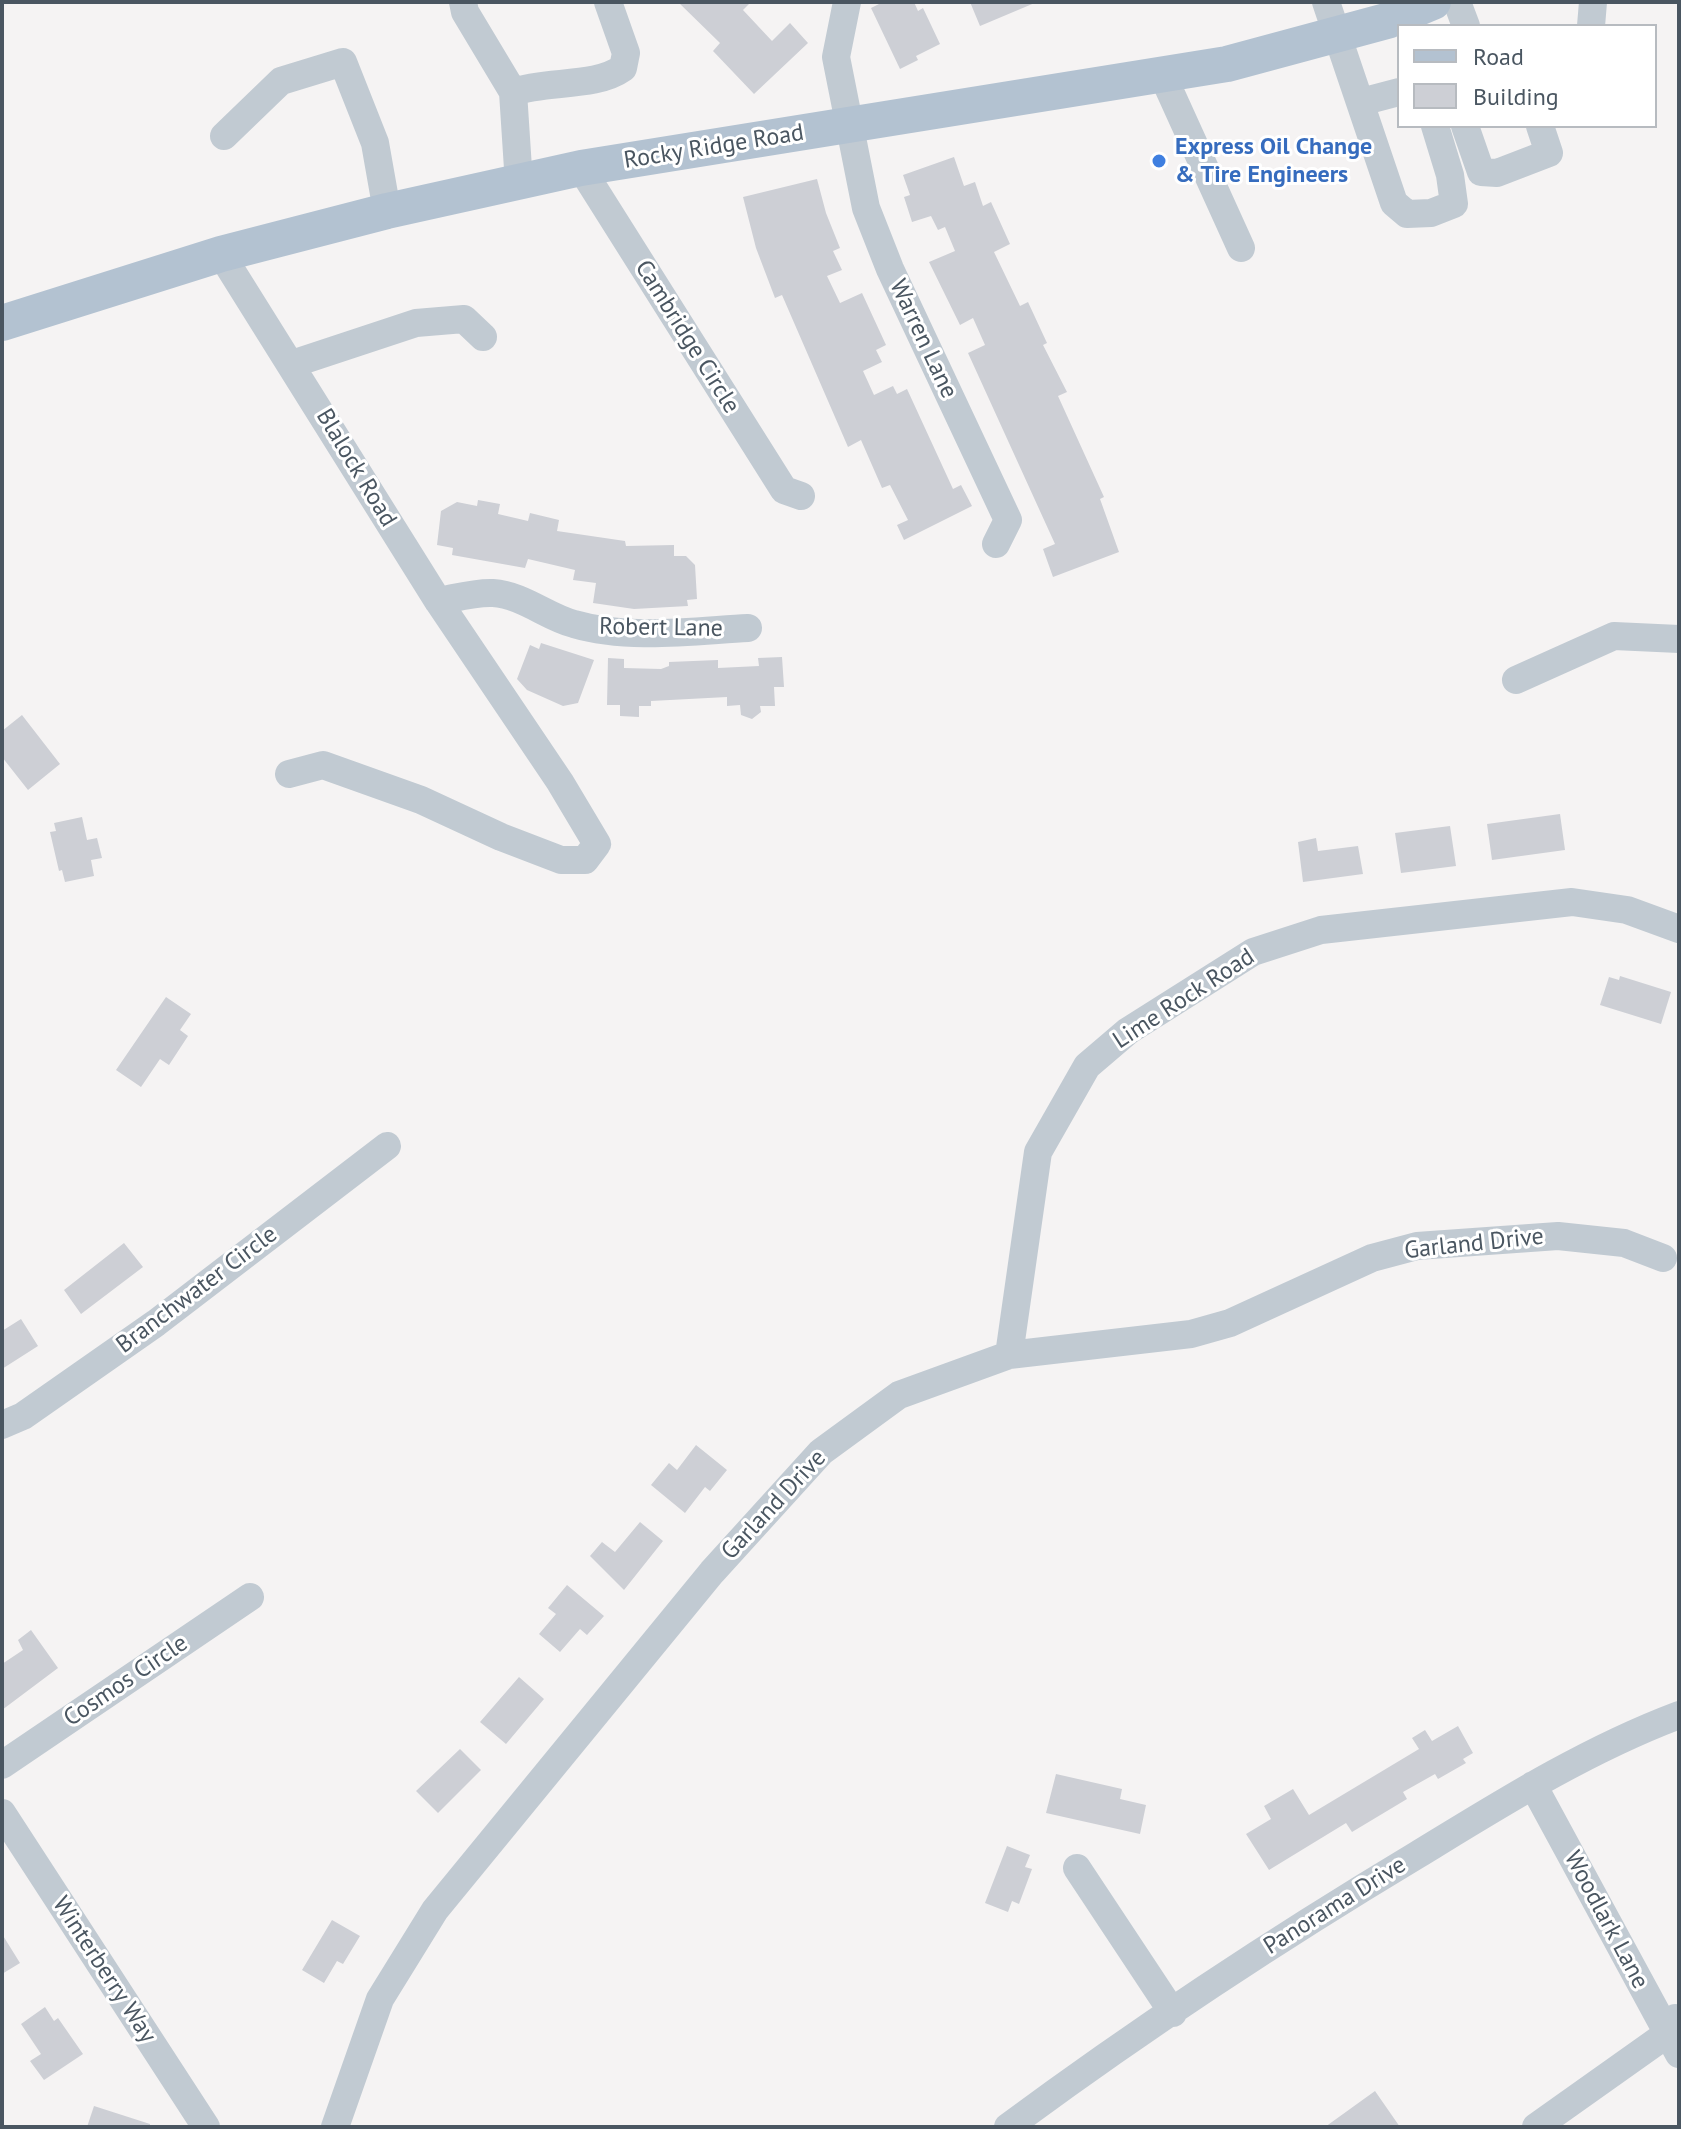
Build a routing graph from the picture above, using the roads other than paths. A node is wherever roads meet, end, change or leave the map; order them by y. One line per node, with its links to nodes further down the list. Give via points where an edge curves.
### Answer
1 (463, 2): 11 (street)
2 (608, 2): 11 (street, via 626,53 623,68 611,76)
3 (1433, 2): 7 (main road, Rocky Ridge Road, via 1390,20)
4 (1457, 2): 8 (street)
5 (1593, 2): 9 (street)
6 (845, 3): 14 (street, via 836,57)
7 (1332, 18): 10 (main road, Rocky Ridge Road, via 1227,64); 13 (street)
8 (1465, 24)
9 (1591, 24)
10 (1163, 76): 14 (main road, Rocky Ridge Road); 22 (street)
11 (513, 92): 20 (street)
12 (1397, 93): 13 (street)
13 (1361, 102): 15 (street, via 1394,203 1407,214 1431,213 1454,204)
14 (852, 125): 19 (main road, Rocky Ridge Road); 28 (street, Warren Lane, via 866,208 890,269 1008,520)
15 (1436, 128)
16 (1466, 128): 17 (street, via 1481,172 1497,173 1549,153)
17 (1541, 128)
18 (224, 136): 21 (street, via 281,81 343,62 375,143)
19 (581, 168): 20 (main road, Rocky Ridge Road); 27 (street, Cambridge Circle, via 784,490)
20 (519, 184): 21 (main road, Rocky Ridge Road)
21 (387, 211): 23 (main road, Rocky Ridge Road)
22 (1241, 248)
23 (221, 254): 24 (main road, Rocky Ridge Road); 26 (street, Blalock Road)
24 (2, 323)
25 (483, 337): 26 (street, via 464,319 416,323)
26 (292, 364): 29 (street, Blalock Road)
27 (801, 496)
28 (996, 544)
29 (438, 601): 30 (street, Robert Lane, via 493,593 573,624 612,630); 33 (street, Blalock Road, via 588,825 597,844 585,860 561,860 323,765)
30 (748, 628)
31 (1679, 639): 32 (street, via 1614,636)
32 (1516, 680)
33 (289, 774)
34 (1679, 929): 37 (street, Lime Rock Road, via 1627,910 1572,902 1321,930 1253,952 1141,1023 1087,1066 1038,1152)
35 (387, 1146): 38 (street, Branchwater Circle, via 156,1323 23,1416)
36 (1663, 1258): 37 (street, Garland Drive, via 1624,1243 1558,1236 1417,1246 1372,1258 1230,1323 1191,1334)
37 (1009, 1355): 48 (street, Garland Drive, via 899,1395 821,1452 709,1576 435,1910 380,1999)
38 (2, 1425)
39 (250, 1597): 41 (street, Cosmos Circle)
40 (1679, 1715): 42 (street, Panorama Drive, via 1624,1736)
41 (2, 1765)
42 (1533, 1785): 45 (street, Panorama Drive, via 1301,1925); 46 (street, Woodlark Lane)
43 (2, 1813): 47 (street, Winterberry Way)
44 (1077, 1868): 45 (street)
45 (1173, 2013): 49 (street, Panorama Drive)
46 (1675, 2035): 50 (street)
47 (206, 2127)
48 (335, 2127)
49 (1008, 2127)
50 (1536, 2127)

